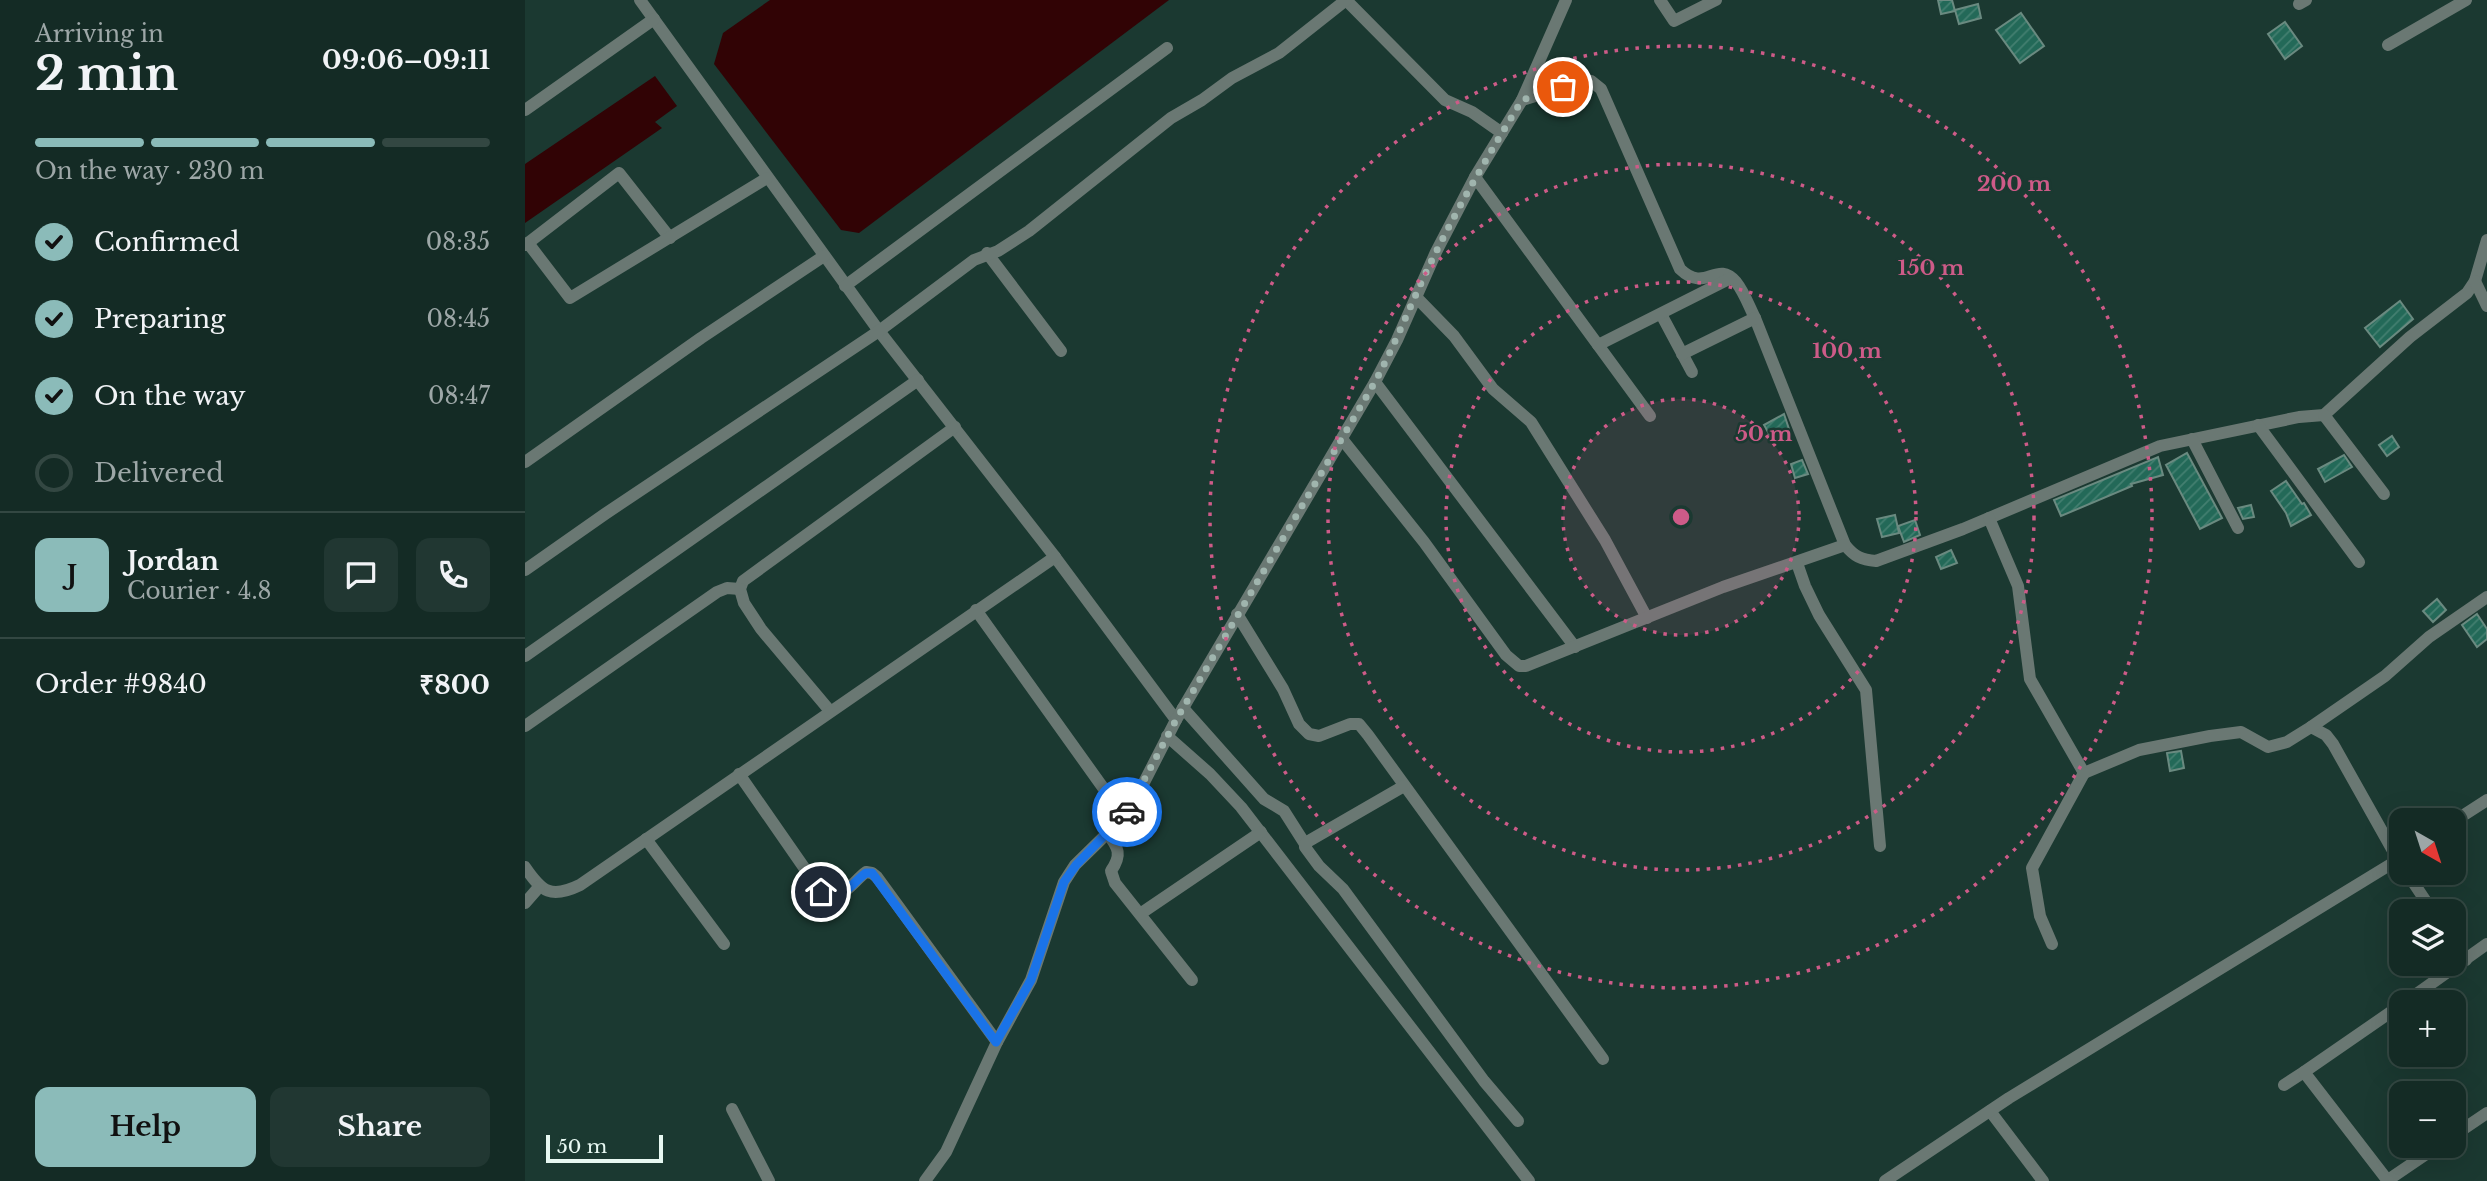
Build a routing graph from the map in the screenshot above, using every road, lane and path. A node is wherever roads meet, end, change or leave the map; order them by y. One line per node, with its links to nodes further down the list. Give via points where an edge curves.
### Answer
1 (640, 0): 7 (street)
2 (1346, 0): 12 (street, via 1445,100); 18 (street, via 1279,53 1171,118 1029,231)
3 (1566, 0): 10 (street)
4 (1660, 0): 5 (street, via 1674,21)
5 (1716, 0)
6 (2466, 0): 8 (street)
7 (654, 19): 11 (street); 14 (street)
8 (2388, 46)
9 (1167, 48): 22 (street)
10 (1522, 100): 12 (street); 20 (street, via 1584,81 1597,83 1680,269 1691,279 1716,273)
11 (525, 110)
12 (1502, 133): 13 (street)
13 (1475, 177): 23 (street); 28 (street)
14 (768, 178): 15 (street); 19 (street)
15 (670, 238): 17 (street, via 570,298); 17 (street, via 619,173)
16 (2487, 240): 21 (street)
17 (526, 244)
18 (987, 253): 27 (street); 29 (street)
19 (824, 256): 22 (street); 40 (street)
20 (1731, 278): 25 (street); 26 (street)
21 (2476, 281): 24 (street); 34 (street)
22 (845, 286): 27 (street)
23 (1416, 297): 33 (street); 53 (street, via 1454,336 1493,389 1531,422 1605,540)
24 (2487, 306)
25 (1661, 313): 28 (street); 30 (street)
26 (1755, 317): 30 (street); 44 (street)
27 (879, 331): 32 (street); 48 (street)
28 (1598, 345): 35 (street)
29 (1061, 351)
30 (1682, 354): 31 (street)
31 (1692, 372)
32 (918, 380): 37 (street); 55 (street)
33 (1375, 382): 38 (street); 54 (street)
34 (2324, 415): 36 (street); 41 (street)
35 (1650, 416)
36 (2258, 425): 39 (street); 46 (street)
37 (955, 427): 45 (street); 49 (street, via 755,571)
38 (1342, 439): 52 (street); 54 (street, via 1513,662 1526,666)
39 (2192, 439): 42 (street, via 2160,446); 43 (street)
40 (525, 462)
41 (2385, 494)
42 (1989, 518): 44 (street, via 1876,561 1863,560); 62 (street, via 2018,586 2030,679)
43 (2238, 528)
44 (1845, 545): 47 (street)
45 (1055, 556): 51 (street); 58 (street)
46 (2359, 562)
47 (1797, 563): 53 (street); 73 (street, via 1819,615 1866,690)
48 (525, 570)
49 (740, 589): 57 (street, via 761,629); 59 (street, via 717,592)
50 (2487, 597): 60 (street)
51 (976, 610): 57 (street); 67 (street)
52 (1237, 614): 56 (street); 64 (street, via 1304,729 1319,736 1359,724)
53 (1647, 618): 54 (street)
54 (1575, 647)
55 (525, 656)
56 (1183, 708): 58 (street); 72 (street, via 1264,799 1284,811)
57 (830, 711): 63 (street)
58 (1176, 720): 61 (street)
59 (525, 726)
60 (2311, 727): 62 (street, via 2268,747 2241,732 2139,750); 71 (street, via 2333,744)
61 (1167, 736): 67 (street); 68 (street, via 1210,774)
62 (2084, 773): 80 (street, via 2032,868 2040,916)
63 (739, 774): 70 (street); 87 (street, via 821,892 840,895 866,873 877,877)
64 (1404, 786): 72 (street); 88 (street)
65 (2487, 800): 66 (street)
66 (2466, 814)
67 (1124, 817): 69 (street)
68 (1261, 832): 78 (street); 99 (street)
69 (1107, 833): 78 (street, via 1120,857 1111,876); 87 (street, via 1064,882 1031,980)
70 (646, 839): 76 (street, via 565,892); 79 (street)
71 (2389, 842)
72 (1305, 844): 94 (street)
73 (1879, 846)
74 (525, 867): 76 (street)
75 (2389, 868): 92 (street)
76 (540, 887): 77 (street)
77 (525, 903)
78 (1140, 914): 84 (street)
79 (724, 944)
80 (2052, 944)
81 (2487, 944): 82 (street)
82 (2466, 960)
83 (2443, 976): 85 (street)
84 (1192, 980)
85 (2423, 990)
86 (2389, 1014): 89 (street)
87 (996, 1042): 98 (street, via 946,1152)
88 (1603, 1059)
89 (2304, 1072): 90 (street); 102 (street)
90 (2284, 1085)
91 (732, 1109): 97 (street)
92 (1990, 1111): 100 (street); 101 (street)
93 (2487, 1113): 95 (street)
94 (1518, 1121)
95 (2466, 1127)
96 (2421, 1158): 102 (street)
97 (769, 1181)
98 (925, 1181)
99 (1529, 1181)
100 (1885, 1181)
101 (2043, 1181)
102 (2388, 1181)

